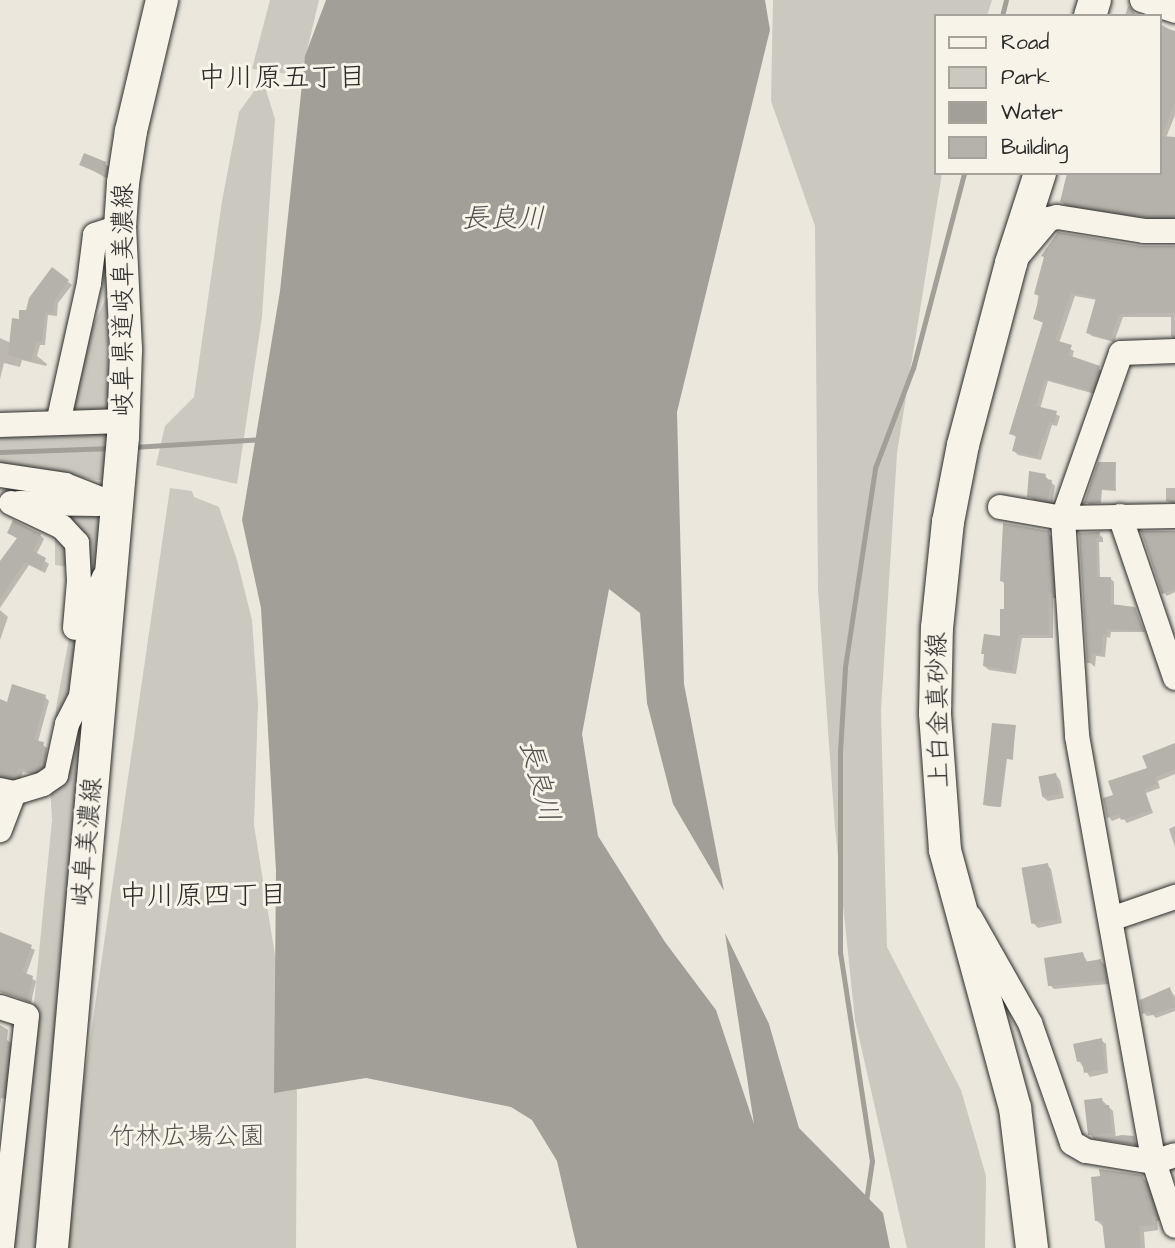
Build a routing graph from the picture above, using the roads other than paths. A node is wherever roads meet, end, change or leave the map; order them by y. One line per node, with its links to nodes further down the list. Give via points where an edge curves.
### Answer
1 (162, 0): 5 (main road, 岐阜県道岐阜美濃線, via 131,131)
2 (1142, 0): 3 (street)
3 (1175, 11)
4 (1039, 175): 7 (main road, 上白金真砂線)
5 (120, 227): 9 (street, via 94,235 89,283); 11 (main road, 岐阜県道岐阜美濃線, via 126,349)
6 (1175, 231): 7 (street, via 1049,219)
7 (1011, 263): 25 (main road, 上白金真砂線, via 962,445 937,628 935,713 944,836)
8 (1175, 351): 18 (street, via 1121,353)
9 (58, 423): 10 (street); 11 (street)
10 (0, 425)
11 (124, 429): 13 (main road, 岐阜美濃線)
12 (0, 475): 13 (street)
13 (117, 494): 15 (street); 19 (main road, 岐阜美濃線)
14 (1000, 506): 18 (street)
15 (6, 514): 21 (street, via 62,527 77,543 79,581)
16 (1120, 516): 17 (street); 18 (street); 20 (street)
17 (1175, 516)
18 (1063, 519): 26 (street, via 1077,736)
19 (112, 556): 21 (street, via 92,607 80,696); 31 (main road, 岐阜美濃線)
20 (1175, 678)
21 (67, 724): 22 (street, via 56,775 43,784)
22 (7, 792): 23 (street)
23 (0, 830)
24 (1175, 897): 26 (street)
25 (957, 903): 28 (street, via 977,926 1030,1023 1072,1143 1086,1151); 32 (main road, 上白金真砂線, via 1014,1108)
26 (1111, 919): 28 (street)
27 (0, 1007): 30 (street, via 27,1016)
28 (1164, 1158): 29 (street)
29 (1175, 1226)
30 (2, 1248)
31 (52, 1248)
32 (1032, 1248)

